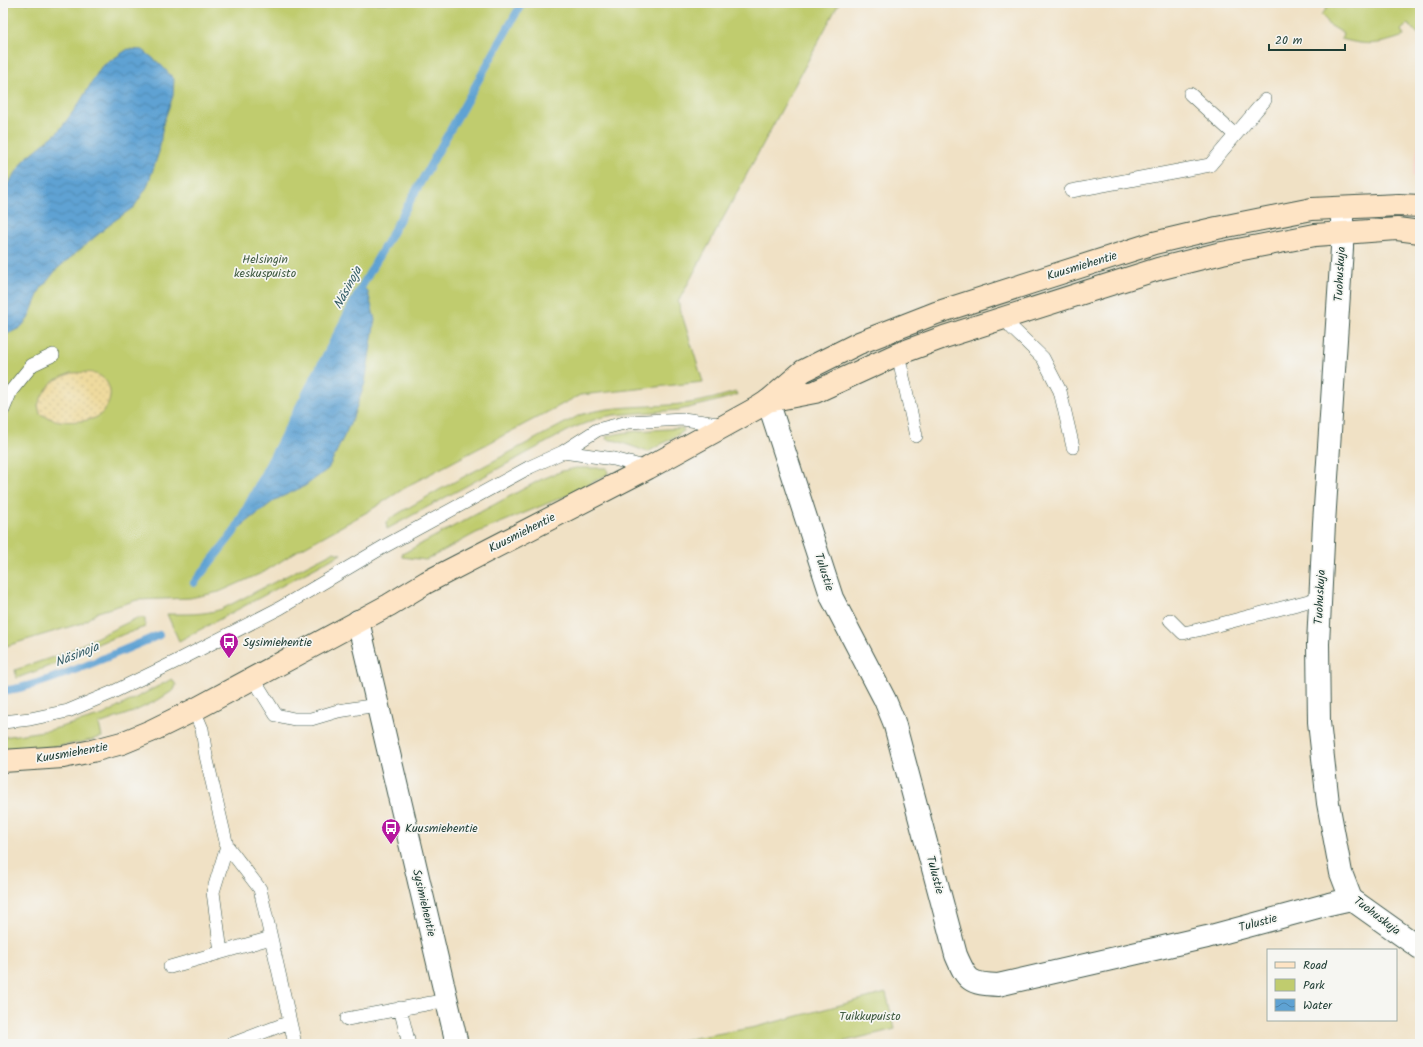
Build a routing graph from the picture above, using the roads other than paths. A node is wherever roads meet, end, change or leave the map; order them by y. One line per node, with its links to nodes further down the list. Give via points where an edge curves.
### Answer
1 (1190, 94): 3 (lane)
2 (1265, 100): 3 (lane)
3 (1235, 135): 4 (lane, via 1210,165)
4 (1071, 191)
5 (1420, 206): 6 (main road, Kuusmiehentie)
6 (1342, 208): 7 (street, Tuohuskuja); 12 (main road, Kuusmiehentie, via 1312,209 1154,243 936,313 859,343 803,371)
7 (1341, 232): 8 (main road, Kuusmiehentie, via 1397,229); 9 (main road, Kuusmiehentie, via 1272,243 1172,266); 19 (street, Tuohuskuja)
8 (1420, 232)
9 (1004, 317): 10 (main road, Kuusmiehentie); 16 (lane, via 1043,358 1060,391)
10 (898, 354): 12 (main road, Kuusmiehentie, via 815,392); 15 (lane)
11 (53, 355): 13 (lane, via 32,365 11,391)
12 (768, 400): 14 (main road, Kuusmiehentie); 28 (street, Tulustie, via 832,598 894,722 956,955 965,975 980,984 998,985 1207,937)
13 (3, 410)
14 (725, 425): 17 (lane, via 683,419 628,422 597,430); 18 (main road, Kuusmiehentie)
15 (916, 436)
16 (1073, 447)
17 (563, 452): 18 (lane, via 614,459); 25 (lane, via 530,467 385,546 280,608 111,693 68,711)
18 (648, 468): 21 (main road, Kuusmiehentie, via 427,582)
19 (1320, 598): 20 (lane, via 1198,630 1183,632); 28 (street, Tuohuskuja, via 1319,722 1327,796 1341,873)
20 (1170, 620)
21 (358, 621): 22 (main road, Kuusmiehentie); 23 (street, Sysimiehentie)
22 (253, 678): 23 (lane, via 276,715 294,719 311,719 338,711); 24 (main road, Kuusmiehentie)
23 (377, 705): 33 (street, Sysimiehentie)
24 (194, 710): 26 (main road, Kuusmiehentie, via 122,744 63,757); 27 (lane, via 202,729)
25 (3, 722)
26 (3, 761)
27 (227, 846): 29 (lane, via 260,889); 31 (lane, via 213,892)
28 (1351, 899): 30 (street, Tuohuskuja)
29 (271, 938): 31 (lane); 36 (lane)
30 (1420, 948)
31 (221, 952): 32 (lane)
32 (170, 967)
33 (447, 1000): 34 (lane); 40 (street, Sysimiehentie)
34 (400, 1008): 35 (lane); 39 (lane)
35 (347, 1018)
36 (290, 1022): 37 (lane); 38 (lane)
37 (232, 1044)
38 (296, 1044)
39 (409, 1044)
40 (457, 1044)

